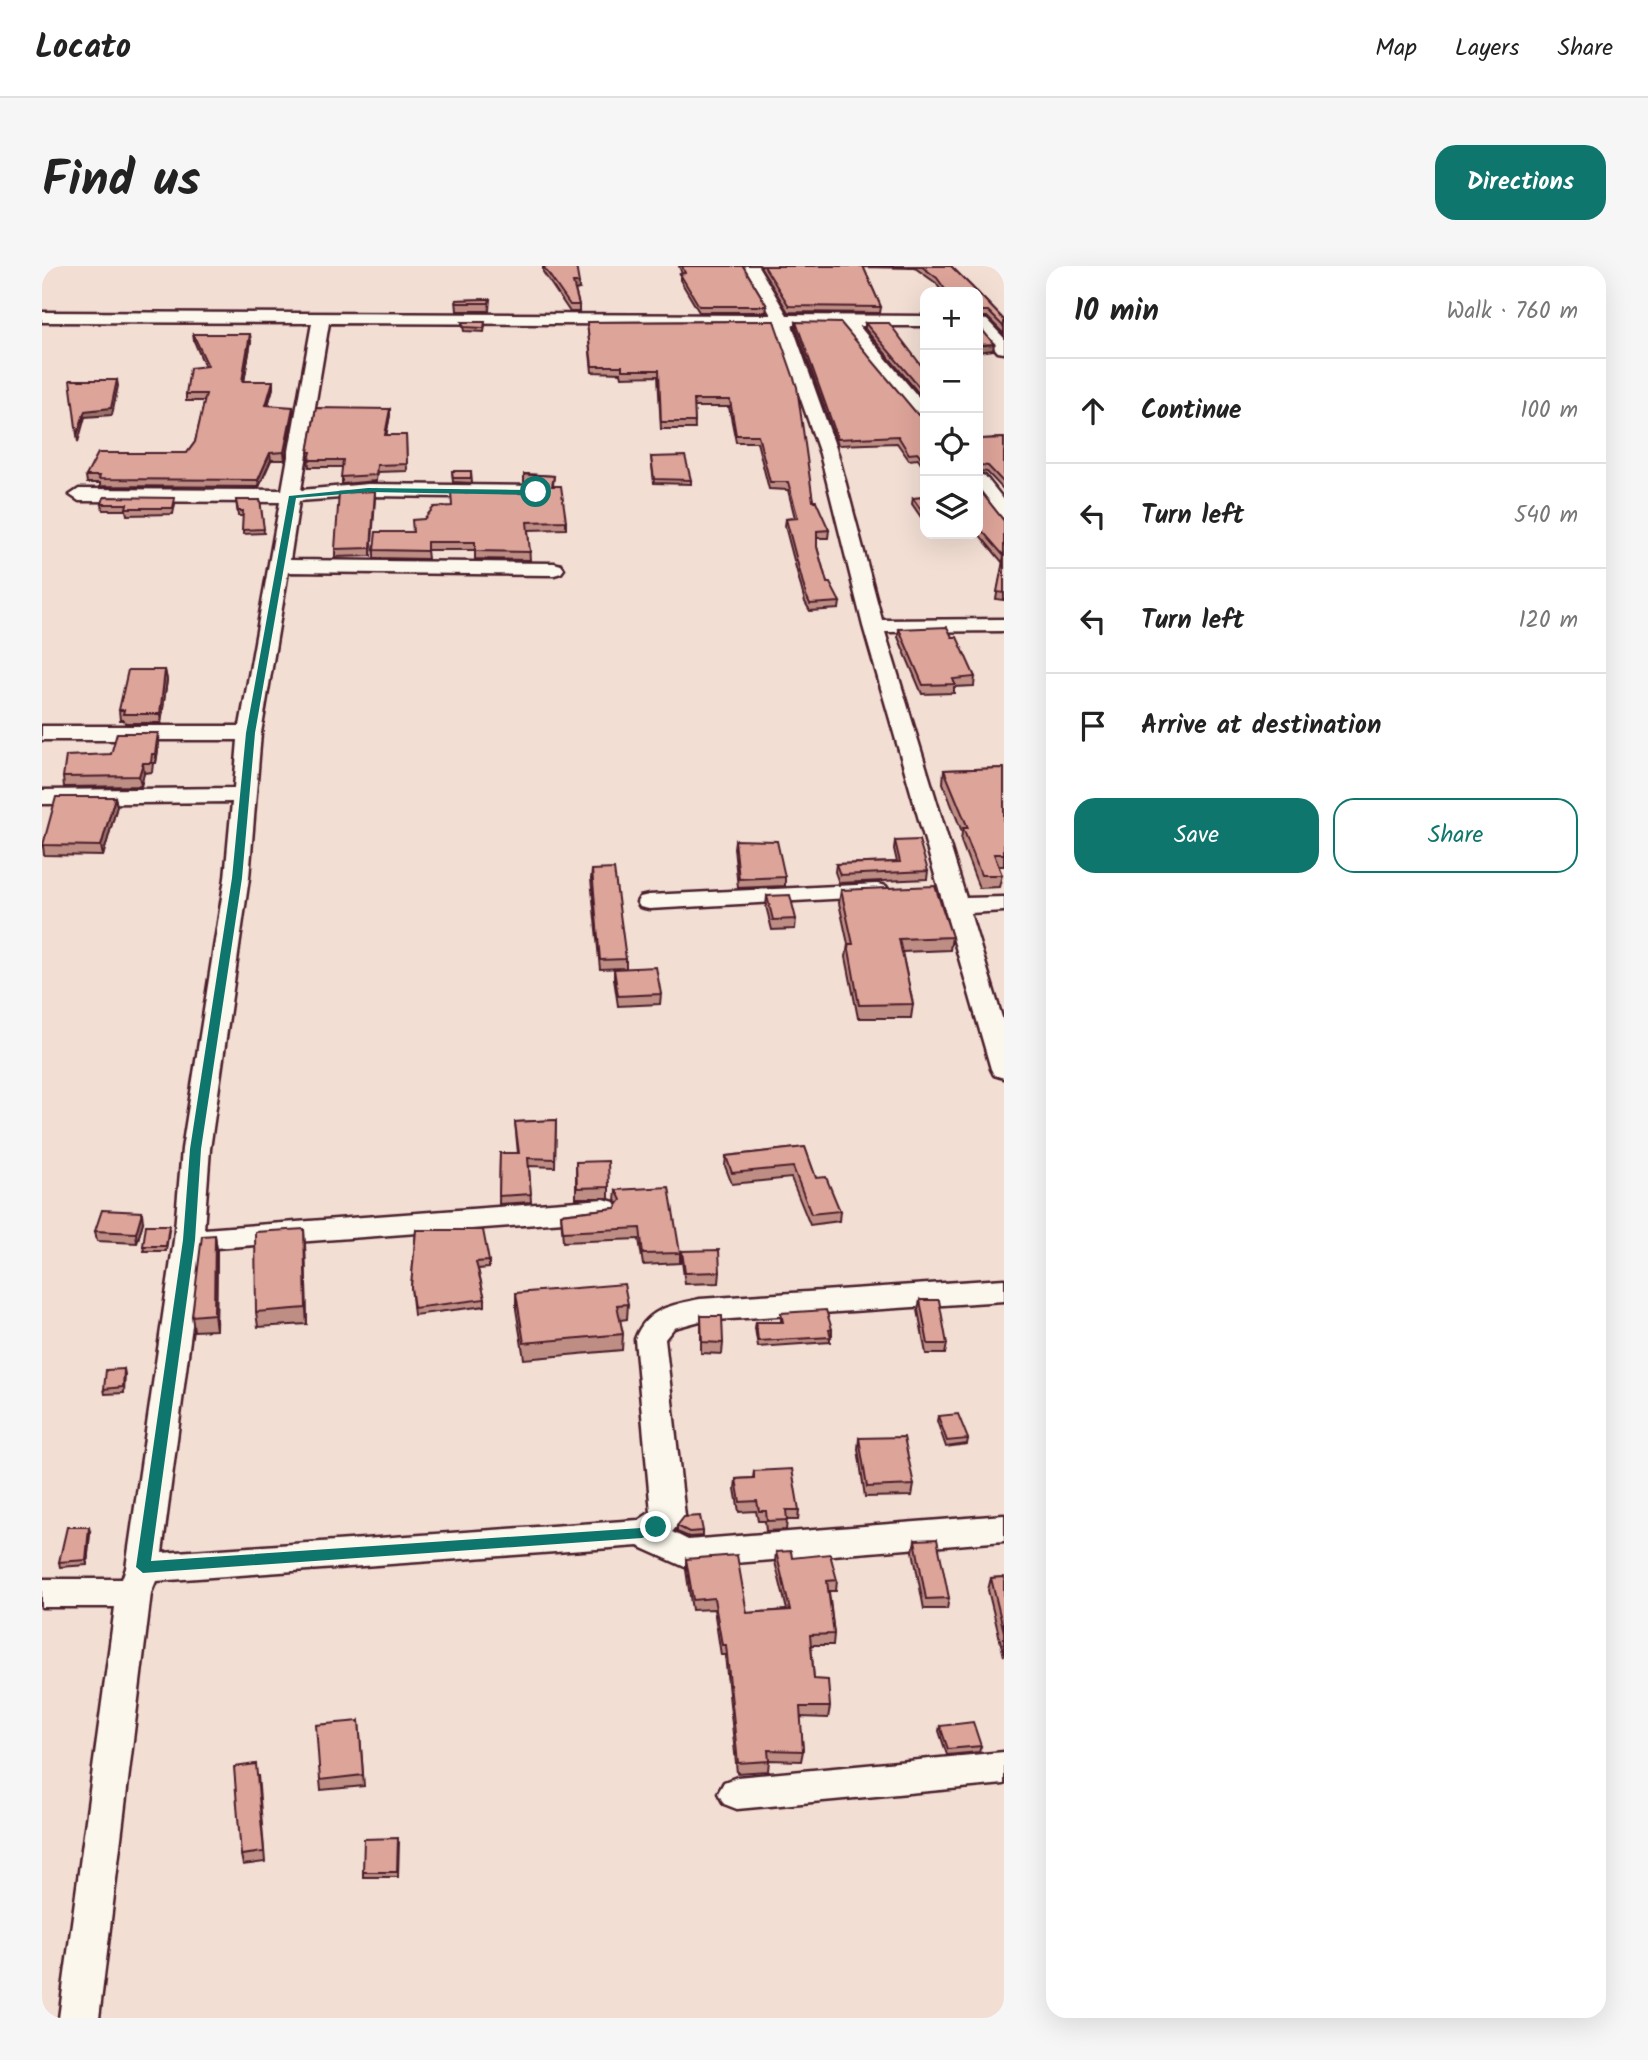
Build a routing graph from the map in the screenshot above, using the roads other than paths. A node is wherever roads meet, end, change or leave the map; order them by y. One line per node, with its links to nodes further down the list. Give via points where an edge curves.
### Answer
1 (750, 266): 4 (street)
2 (42, 317): 3 (street)
3 (321, 319): 4 (street); 15 (street)
4 (781, 319): 5 (street); 20 (street, via 829,454)
5 (845, 319): 6 (street); 11 (street)
6 (920, 321)
7 (983, 323): 8 (street)
8 (1004, 324)
9 (983, 327): 10 (street)
10 (1004, 348)
11 (923, 413)
12 (983, 486): 16 (street)
13 (536, 492): 15 (street, via 368,490)
14 (79, 495): 15 (street)
15 (293, 496): 17 (street)
16 (1004, 512)
17 (279, 566): 18 (street); 22 (street)
18 (554, 569)
19 (1004, 625): 20 (street)
20 (873, 626): 25 (street)
21 (42, 733): 22 (street)
22 (250, 733): 23 (street)
23 (244, 795): 24 (street); 30 (street, via 237,878 196,1149)
24 (42, 797)
25 (934, 893): 26 (street); 27 (street); 28 (street)
26 (649, 902)
27 (1004, 904)
28 (1004, 1069)
29 (604, 1209): 30 (street)
30 (189, 1240): 34 (street)
31 (1004, 1290): 33 (street, via 700,1310 663,1319 652,1329 650,1339 668,1516)
32 (1004, 1528): 33 (street, via 685,1554)
33 (642, 1533): 34 (street)
34 (138, 1580): 35 (street); 38 (street)
35 (42, 1593)
36 (1004, 1768): 37 (street)
37 (737, 1793)
38 (79, 2018)

